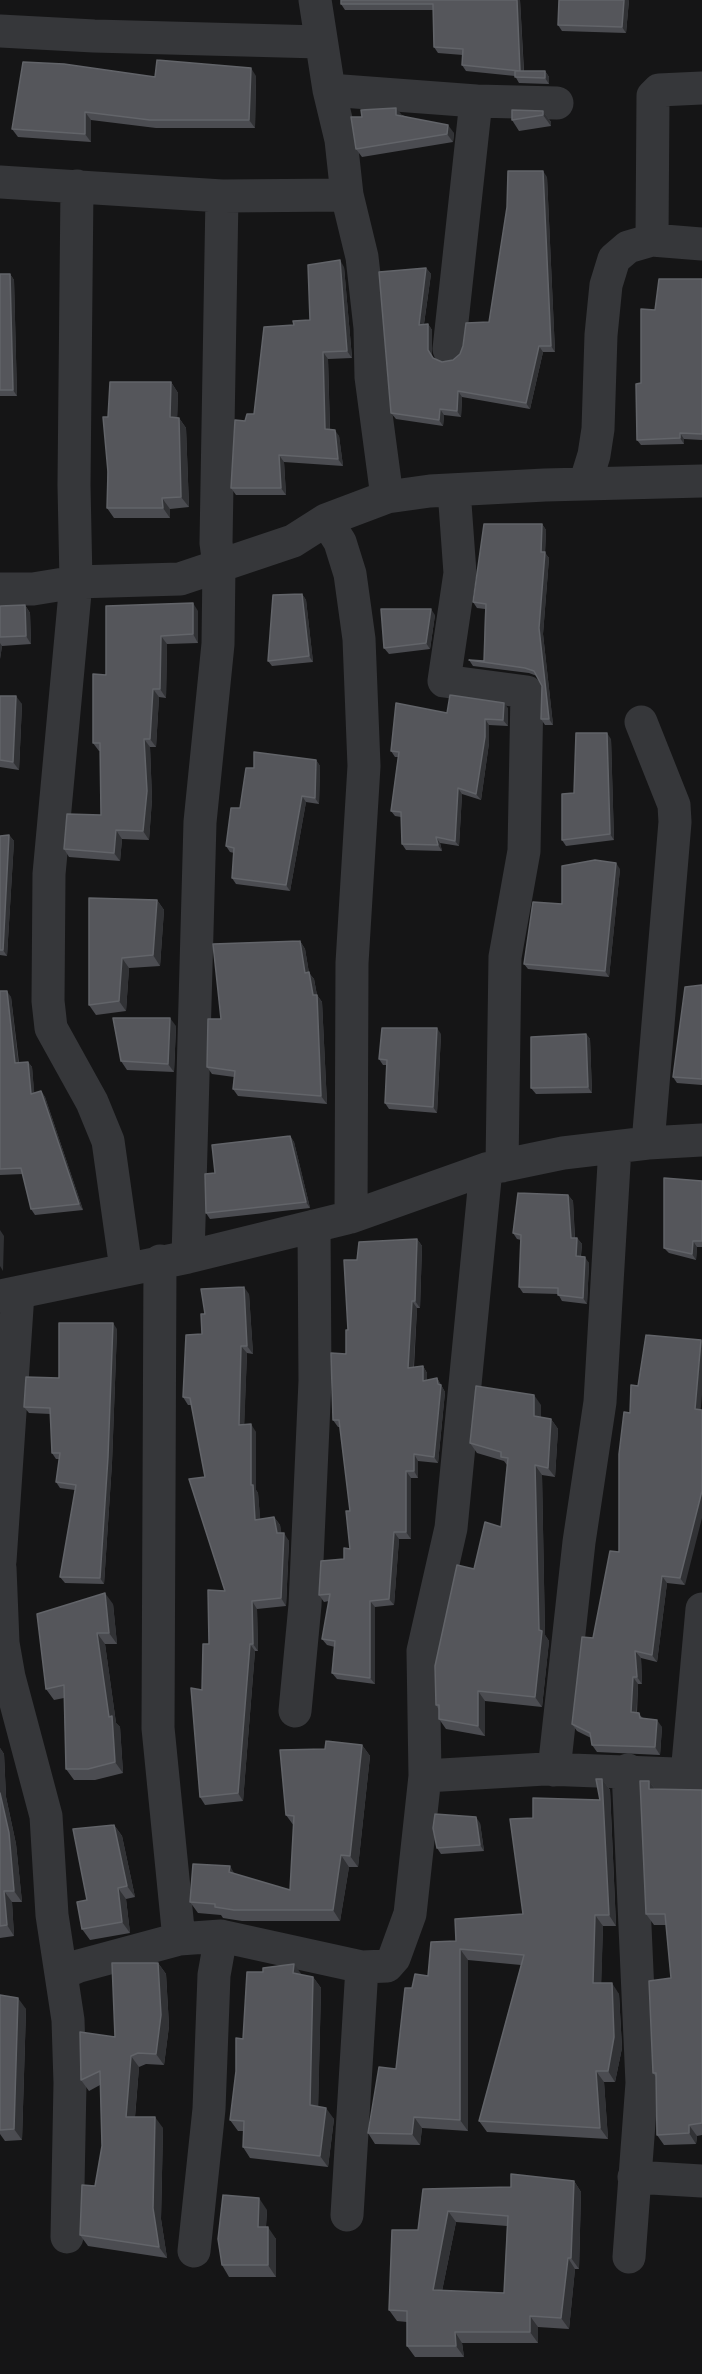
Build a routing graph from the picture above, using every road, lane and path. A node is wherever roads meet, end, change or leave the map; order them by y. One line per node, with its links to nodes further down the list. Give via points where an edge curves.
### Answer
1 (315, 0): 3 (street)
2 (0, 31): 3 (street)
3 (320, 42): 5 (street)
4 (702, 88): 12 (street, via 659,90 653,96)
5 (329, 90): 6 (street); 10 (street, via 341,140)
6 (476, 101): 7 (street); 14 (street)
7 (556, 103)
8 (0, 182): 9 (street)
9 (77, 186): 11 (street); 21 (street)
10 (347, 195): 11 (street); 18 (street, via 363,257 371,377)
11 (222, 196): 20 (street, via 216,543)
12 (652, 240): 13 (street); 16 (street, via 619,253 610,268 601,335 598,429)
13 (702, 244)
14 (449, 349)
15 (702, 482): 16 (street)
16 (585, 484): 17 (street)
17 (454, 490): 18 (street); 27 (street, via 460,573 444,681 527,692 524,851 505,957)
18 (387, 497): 19 (street)
19 (326, 520): 20 (street, via 293,541); 28 (street, via 340,542 350,574 359,639 364,766 352,963)
20 (219, 565): 21 (street, via 180,579); 30 (street, via 218,644 200,822)
21 (76, 582): 22 (street, via 33,589); 31 (street, via 49,874 48,1001 51,1028 92,1102 108,1142)
22 (0, 589)
23 (641, 722): 25 (street, via 674,805 675,822)
24 (702, 1140): 25 (street)
25 (648, 1143): 26 (street)
26 (615, 1147): 27 (street, via 563,1152); 37 (street, via 600,1402 579,1542)
27 (494, 1168): 28 (street); 40 (street, via 451,1528 423,1652)
28 (351, 1217): 29 (street)
29 (314, 1226): 30 (street); 36 (street, via 315,1393 305,1605)
30 (174, 1259): 31 (street); 42 (street, via 158,1728)
31 (126, 1269): 32 (street)
32 (9, 1295): 33 (street)
33 (0, 1561)
34 (0, 1568): 44 (street, via 3,1643 9,1677 46,1816 52,1915)
35 (702, 1609): 39 (street)
36 (295, 1712)
37 (554, 1770): 38 (street); 40 (street)
38 (628, 1770): 39 (street); 45 (street, via 642,2083)
39 (694, 1774)
40 (425, 1776): 43 (street, via 410,1914 394,1958 387,1965)
41 (221, 1936): 42 (street); 43 (street); 49 (street, via 214,1975 209,2109)
42 (179, 1939): 44 (street)
43 (362, 1967): 47 (street)
44 (61, 1974): 48 (street, via 68,2020 70,2083)
45 (634, 2177): 46 (street); 50 (street)
46 (702, 2181)
47 (347, 2215)
48 (67, 2237)
49 (194, 2252)
50 (629, 2257)

